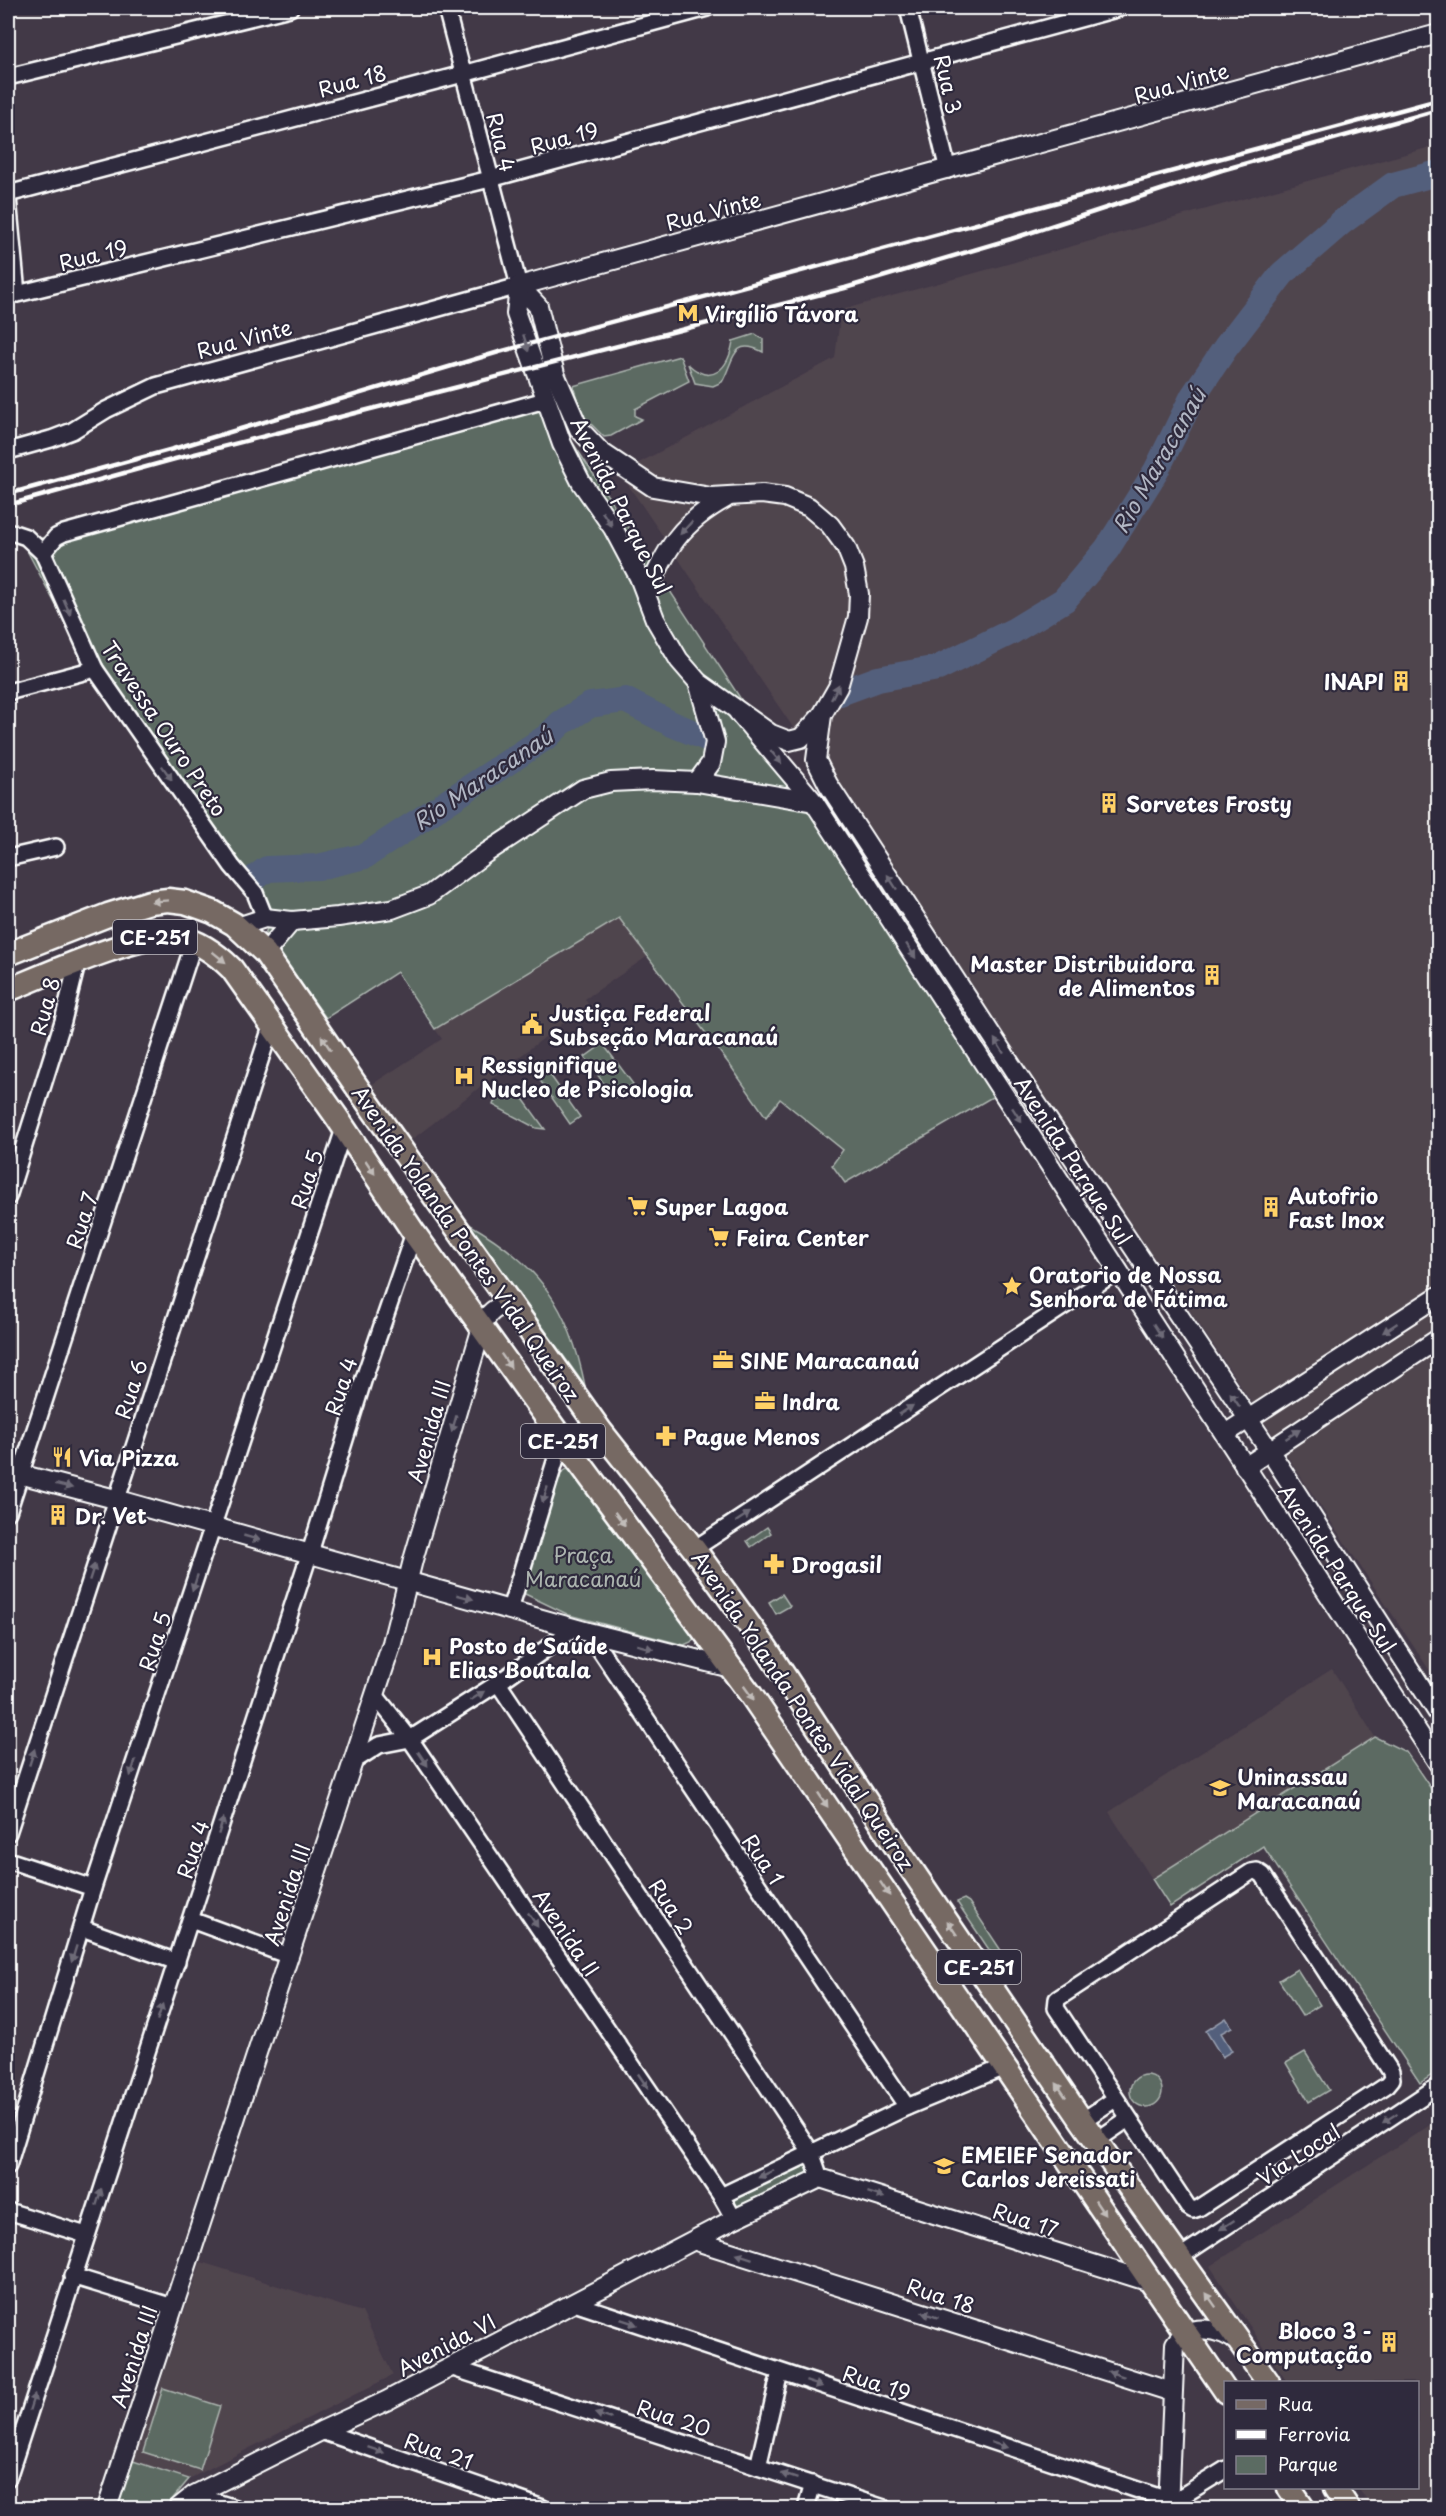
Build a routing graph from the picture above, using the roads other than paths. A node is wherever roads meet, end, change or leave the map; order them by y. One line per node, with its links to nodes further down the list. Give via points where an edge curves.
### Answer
1 (290, 8): 9 (street)
2 (446, 8): 8 (street, Rua 4)
3 (707, 8): 8 (street, Rua 18)
4 (908, 8): 7 (street, Rua 3)
5 (1120, 8): 7 (street, Rua 19)
6 (1438, 34): 10 (street, Rua Vinte)
7 (923, 60): 10 (street, Rua 3); 11 (street, Rua 19)
8 (463, 74): 11 (street, Rua 4); 12 (street, Rua 18)
9 (8, 78)
10 (948, 170): 14 (street, Rua Vinte)
11 (490, 179): 13 (street, Rua 19, via 17,294); 14 (street, Rua 4)
12 (8, 196): 13 (street)
13 (11, 270)
14 (519, 286): 15 (street, Avenida Parque Sul, one-way to 15, via 516,314); 16 (street, Rua Vinte, via 156,386 72,431); 17 (street, Avenida Parque Sul, via 538,306 555,374 579,429 590,442 653,487 711,497)
15 (545, 400): 19 (street, via 71,531 56,537); 20 (street, Avenida Parque Sul, one-way to 20, via 581,482 613,528)
16 (8, 451)
17 (733, 495): 20 (street, one-way to 20, via 700,512 681,532 663,556); 25 (street, Avenida Parque Sul, one-way to 17, via 838,687 858,617 859,594 846,547 830,525 809,507 785,497)
18 (8, 531): 19 (street, via 26,537)
19 (43, 553): 21 (street, Travessa Ouro Preto, one-way to 21)
20 (646, 596): 22 (street, Avenida Parque Sul, via 673,650)
21 (95, 669): 23 (street); 30 (street, Travessa Ouro Preto, one-way to 30, via 232,866 255,893)
22 (698, 682): 24 (street, Avenida Parque Sul); 26 (street, via 715,742 711,763)
23 (8, 692)
24 (738, 712): 25 (street, Avenida Parque Sul, via 789,741 801,738); 27 (street, Avenida Parque Sul, one-way to 27)
25 (822, 715): 48 (street, Avenida Parque Sul, one-way to 25, via 828,784 816,759)
26 (697, 782): 27 (street); 31 (street, via 611,782 583,789 429,895 392,909)
27 (814, 802): 43 (street, Avenida Parque Sul, one-way to 43)
28 (56, 847): 29 (street)
29 (8, 858)
30 (266, 918): 31 (street); 32 (street)
31 (292, 921): 34 (street)
32 (237, 927): 34 (main road, Avenida Yolanda Pontes Vidal Queiroz / CE-251); 35 (main road, Avenida Yolanda Pontes Vidal Queiroz / CE-251, one-way to 35, via 200,906 168,900 150,902)
33 (194, 942): 36 (main road, CE-251, via 171,936 150,938); 38 (main road, CE-251, one-way to 38, via 221,957 232,969); 53 (street, Rua 7)
34 (264, 953): 39 (main road, Avenida Yolanda Pontes Vidal Queiroz / CE-251, one-way to 34)
35 (8, 954)
36 (77, 964): 37 (main road, CE-251); 41 (street, Rua 8)
37 (8, 990)
38 (271, 1027): 40 (main road, Avenida Yolanda Pontes Vidal Queiroz / CE-251); 54 (street, Rua 6)
39 (358, 1089): 40 (main road, via 342,1096); 45 (main road, Avenida Yolanda Pontes Vidal Queiroz / CE-251)
40 (335, 1116): 42 (main road, Avenida Yolanda Pontes Vidal Queiroz / CE-251, one-way to 42); 56 (street, Rua 5)
41 (8, 1197)
42 (414, 1233): 46 (main road, Avenida Yolanda Pontes Vidal Queiroz / CE-251); 58 (street, Rua 4)
43 (1119, 1270): 49 (street, Avenida Parque Sul, one-way to 49); 57 (street, one-way to 43)
44 (1438, 1296): 48 (street, one-way to 48)
45 (510, 1304): 46 (street, Avenida III, via 496,1308); 57 (main road, Avenida Yolanda Pontes Vidal Queiroz / CE-251, via 600,1430)
46 (482, 1327): 50 (main road, Avenida Yolanda Pontes Vidal Queiroz / CE-251, one-way to 50); 59 (street, Avenida III, one-way to 59)
47 (1438, 1339): 51 (street, one-way to 47)
48 (1249, 1420): 49 (street); 51 (street, Avenida Parque Sul)
49 (1225, 1434): 52 (street, Avenida Parque Sul)
50 (562, 1439): 60 (street, one-way to 60); 62 (main road, Avenida Yolanda Pontes Vidal Queiroz / CE-251, one-way to 62)
51 (1269, 1450): 52 (street); 65 (street, Avenida Parque Sul)
52 (1245, 1467): 68 (street, Avenida Parque Sul)
53 (14, 1473): 54 (street, one-way to 54); 55 (street, Rua 7)
54 (115, 1499): 56 (street); 71 (street, Rua 6, one-way to 54)
55 (8, 1512)
56 (214, 1527): 58 (street, one-way to 58); 75 (street, Rua 5, one-way to 75)
57 (694, 1549): 69 (main road, Avenida Yolanda Pontes Vidal Queiroz / CE-251, via 766,1648)
58 (309, 1554): 59 (street); 76 (street, Rua 4, one-way to 58)
59 (408, 1582): 60 (street, one-way to 60); 64 (street, Avenida III)
60 (510, 1609): 61 (street)
61 (582, 1630): 62 (street, one-way to 62); 63 (street); 83 (street, Rua 1)
62 (731, 1668): 70 (main road, Avenida Yolanda Pontes Vidal Queiroz / CE-251, one-way to 70)
63 (498, 1683): 66 (street, one-way to 63); 87 (street, Rua 2)
64 (375, 1695): 66 (street, Avenida II); 67 (street, Avenida III)
65 (1438, 1713)
66 (410, 1739): 67 (street, via 379,1745); 90 (street, Avenida II, one-way to 90)
67 (354, 1761): 78 (street, Avenida III)
68 (1438, 1763)
69 (869, 1805): 70 (main road); 72 (main road, Avenida Yolanda Pontes Vidal Queiroz / CE-251)
70 (839, 1824): 74 (main road, Avenida Yolanda Pontes Vidal Queiroz / CE-251)
71 (8, 1833)
72 (893, 1842): 74 (main road); 85 (main road, Avenida Yolanda Pontes Vidal Queiroz / CE-251, one-way to 72)
73 (8, 1860): 75 (street)
74 (865, 1861): 80 (main road, Avenida Yolanda Pontes Vidal Queiroz / CE-251, one-way to 80)
75 (93, 1888): 77 (street, Rua 5)
76 (191, 1920): 78 (street); 79 (street, Rua 4)
77 (82, 1928): 79 (street); 88 (street, Rua 5, one-way to 88)
78 (289, 1956): 99 (street, Avenida III)
79 (177, 1962): 93 (street, Rua 4, one-way to 79)
80 (1004, 2067): 83 (street); 97 (main road, Avenida Yolanda Pontes Vidal Queiroz / CE-251, one-way to 97)
81 (1438, 2086): 95 (street, Via Local, one-way to 95)
82 (1114, 2099): 84 (street); 84 (street, via 1056,2008 1057,1999 1257,1871 1392,2079 1193,2210); 85 (street)
83 (907, 2107): 87 (street)
84 (1128, 2119): 86 (street)
85 (1082, 2121): 86 (main road, Avenida Yolanda Pontes Vidal Queiroz / CE-251)
86 (1096, 2141): 95 (main road, Avenida Yolanda Pontes Vidal Queiroz / CE-251)
87 (811, 2152): 89 (street, Rua 2); 90 (street, one-way to 90)
88 (8, 2166)
89 (820, 2178): 92 (street, Avenida VI); 97 (street, Rua 17, one-way to 97)
90 (722, 2196): 92 (street, Avenida II)
91 (8, 2211): 93 (street)
92 (734, 2219): 94 (street, Avenida VI)
93 (86, 2235): 96 (street, Rua 4)
94 (696, 2241): 98 (street, Avenida VI); 106 (street, Rua 18, one-way to 94)
95 (1180, 2257): 101 (main road, Avenida Yolanda Pontes Vidal Queiroz / CE-251, one-way to 95)
96 (72, 2276): 99 (street); 110 (street, Rua 4, one-way to 96)
97 (1150, 2282): 100 (main road, Avenida Yolanda Pontes Vidal Queiroz / CE-251)
98 (574, 2303): 102 (street, Avenida VI); 103 (street, Rua 19, one-way to 103)
99 (172, 2307): 116 (street, Avenida III)
100 (1186, 2334): 101 (street, via 1197,2329 1220,2332); 105 (main road, Avenida Yolanda Pontes Vidal Queiroz / CE-251); 106 (street, via 1175,2344)
101 (1244, 2347): 104 (main road, Avenida Yolanda Pontes Vidal Queiroz / CE-251)
102 (450, 2367): 107 (street, Avenida VI); 108 (street, Rua 20, one-way to 102)
103 (780, 2372): 108 (street); 115 (street, Rua 19, one-way to 115)
104 (1265, 2380)
105 (1224, 2389)
106 (1172, 2392): 115 (street)
107 (321, 2431): 114 (street, Avenida VI); 119 (street, Rua 21, one-way to 119)
108 (758, 2467): 111 (street, Rua 20, one-way to 108)
109 (1224, 2470): 115 (street)
110 (8, 2478)
111 (813, 2484): 120 (street); 121 (street, Rua 20)
112 (1290, 2489): 122 (main road)
113 (1336, 2489): 123 (main road)
114 (194, 2495): 117 (street, Avenida VI); 118 (street)
115 (1168, 2504)
116 (107, 2508)
117 (178, 2508)
118 (235, 2508)
119 (543, 2508)
120 (806, 2508)
121 (884, 2508)
122 (1303, 2508)
123 (1348, 2508)

